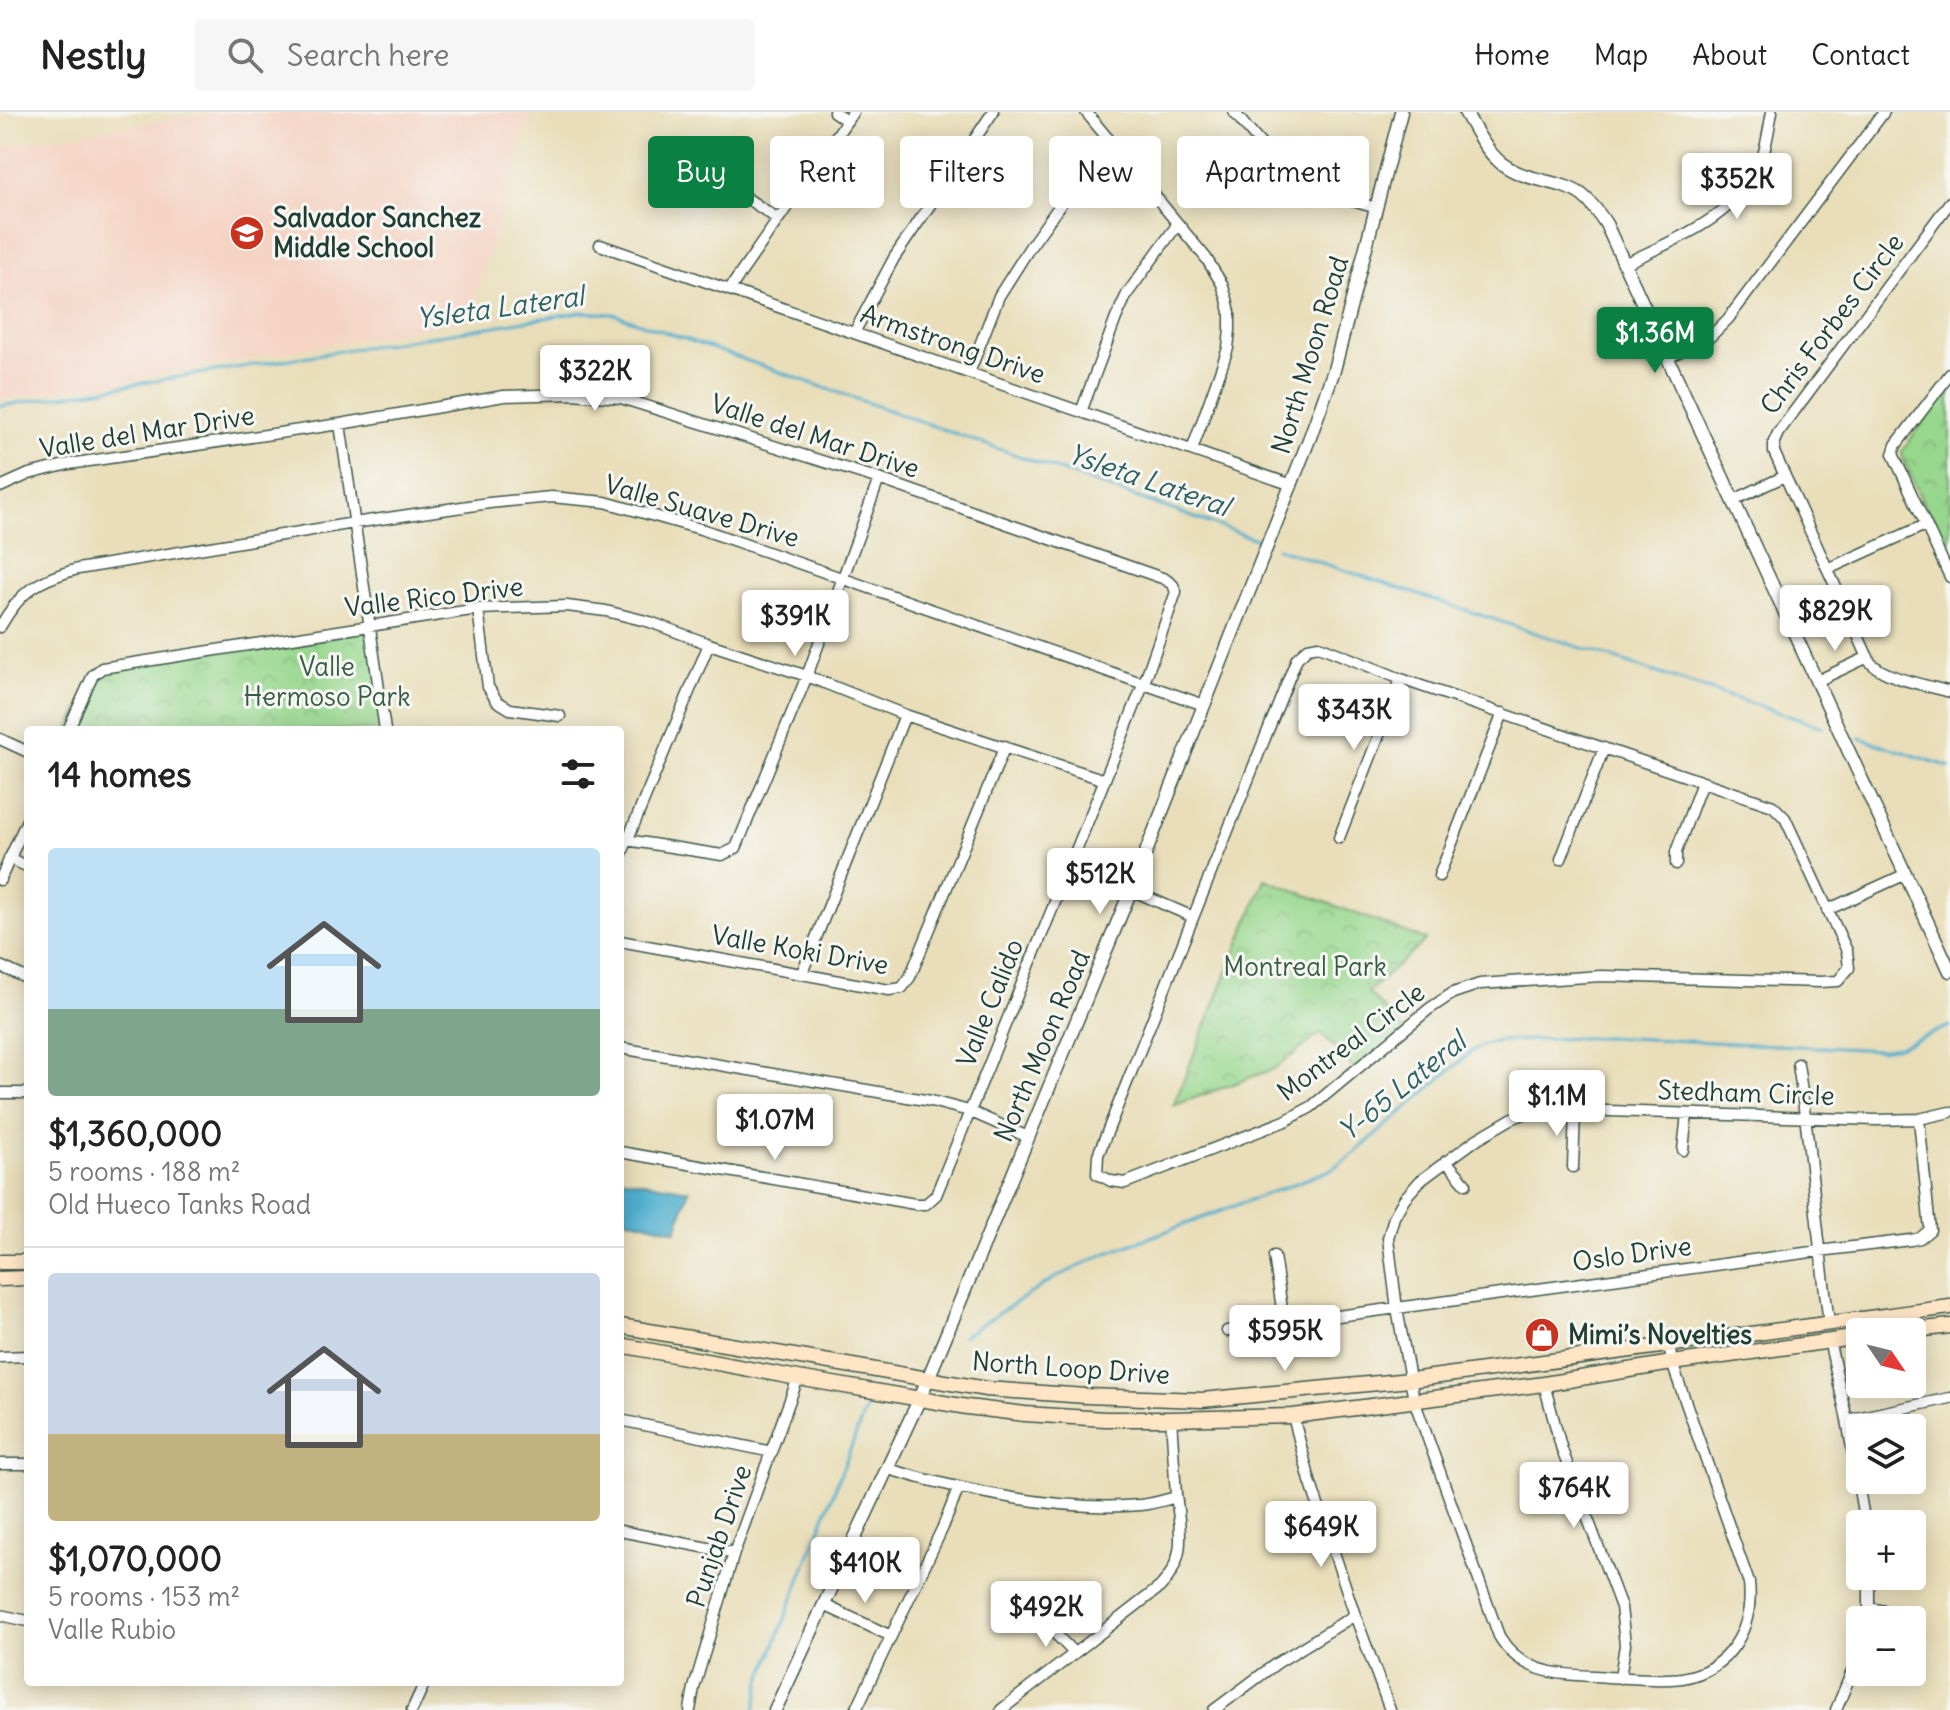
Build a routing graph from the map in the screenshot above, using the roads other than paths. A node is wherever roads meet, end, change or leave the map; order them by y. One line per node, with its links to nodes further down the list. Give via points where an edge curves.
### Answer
1 (834, 112): 9 (street)
2 (993, 112): 21 (street, via 894,258)
3 (1086, 112): 10 (street)
4 (1234, 112): 15 (street, via 1300,179)
5 (1401, 112): 15 (street, North Moon Road)
6 (1465, 112): 19 (street, via 1503,164 1575,191 1592,204)
7 (1772, 112): 19 (street, via 1757,171 1735,199 1704,225)
8 (1884, 112): 22 (street, via 1728,319 1711,336)
9 (850, 117): 16 (street)
10 (1106, 136)
11 (1950, 202): 28 (street, Chris Forbes Circle, via 1778,433 1774,452)
12 (754, 203): 16 (street)
13 (1161, 205): 17 (street)
14 (1057, 208): 23 (street, via 1008,281)
15 (1376, 208): 30 (street, North Moon Road, via 1334,370)
16 (778, 219): 20 (street)
17 (1177, 225): 25 (street, via 1127,294); 27 (street, via 1217,276 1230,312 1228,348)
18 (600, 245): 20 (street, Armstrong Drive)
19 (1624, 264): 22 (street)
20 (729, 290): 21 (street, Armstrong Drive)
21 (854, 333): 23 (street, Armstrong Drive)
22 (1667, 358): 32 (street)
23 (969, 373): 25 (street, Armstrong Drive)
24 (1950, 374): 34 (street, via 1893,454)
25 (1081, 412): 27 (street, Armstrong Drive)
26 (340, 424): 29 (street, Valle del Mar Drive, via 504,396 621,398); 31 (street, Valle del Mar Drive, via 69,464); 33 (street)
27 (1192, 450): 30 (street, Armstrong Drive)
28 (1785, 476): 32 (street); 35 (street, Chris Forbes Circle)
29 (879, 479): 37 (street); 38 (street, Valle del Mar Drive, via 1165,579)
30 (1292, 485): 49 (street, North Moon Road)
31 (0, 487)
32 (1734, 500): 46 (street)
33 (354, 523): 37 (street, Valle Suave Drive, via 551,497 605,502); 40 (street, Valle Suave Drive, via 49,577 25,593); 41 (street)
34 (1925, 525): 35 (street); 36 (street)
35 (1828, 569): 43 (street, Chris Forbes Circle)
36 (1950, 577)
37 (843, 578): 44 (street); 47 (street, Valle Suave Drive)
38 (1176, 592): 47 (street, Valle Calido)
39 (478, 609): 41 (street, Valle Rico Drive); 42 (street, Valle Rico Drive, via 567,606 606,611); 52 (street, via 488,687 497,701 510,709)
40 (0, 627)
41 (371, 627): 53 (street, Valle Rico Drive, via 102,668 93,675); 54 (street)
42 (709, 644): 44 (street, Valle Rico Drive); 63 (street)
43 (1868, 657): 46 (street); 48 (street, via 1887,673)
44 (807, 676): 51 (street, Valle Rico Drive); 63 (street, via 736,848 722,855)
45 (1401, 679): 50 (street, Montreal Circle); 62 (street); 73 (street, Montreal Circle, via 1319,646 1297,658)
46 (1817, 681): 68 (street)
47 (1144, 683): 49 (street, Valle Suave Drive); 59 (street, Valle Calido)
48 (1950, 692)
49 (1204, 705): 71 (street, North Moon Road)
50 (1503, 713): 57 (street, Montreal Circle); 69 (street)
51 (905, 715): 56 (street, Valle Rico Drive); 77 (street)
52 (560, 716)
53 (70, 726)
54 (384, 726)
55 (0, 739): 58 (street)
56 (1005, 746): 59 (street, Valle Rico Drive); 77 (street, Valle Koki Drive, via 902,988)
57 (1604, 748): 60 (street, Montreal Circle); 65 (street)
58 (24, 750)
59 (1105, 780): 83 (street, Valle Calido)
60 (1702, 782): 66 (street); 72 (street, Montreal Circle, via 1773,806 1785,818)
61 (24, 826): 64 (street)
62 (1339, 838)
63 (624, 840)
64 (9, 858): 67 (street); 70 (street)
65 (1561, 859)
66 (1676, 864)
67 (24, 865)
68 (1906, 874): 72 (street); 76 (street)
69 (1439, 876)
70 (0, 880)
71 (1131, 890): 73 (street); 89 (street, North Moon Road)
72 (1827, 910): 73 (street, Montreal Circle, via 1847,951 1849,968 1838,981 1601,976 1480,984 1429,1009 1311,1107 1285,1121 1125,1183 1111,1181 1097,1174 1098,1155)
73 (1193, 917)
74 (624, 942): 77 (street, Valle Koki Drive)
75 (0, 966): 78 (street)
76 (1950, 971)
77 (802, 973)
78 (24, 977)
79 (624, 1049): 83 (street)
80 (1798, 1064): 87 (street)
81 (0, 1093): 82 (street)
82 (24, 1093)
83 (969, 1111): 89 (street); 91 (street, Valle Calido, via 936,1195 926,1204)
84 (1575, 1111): 86 (street, Stedham Circle); 92 (street, Stedham Circle, via 1533,1110 1520,1115); 93 (street)
85 (1950, 1112): 88 (street, Stedham Circle)
86 (1687, 1114): 87 (street, Stedham Circle); 90 (street)
87 (1806, 1118): 88 (street, Stedham Circle); 95 (street)
88 (1919, 1119): 95 (street, Oslo Drive, via 1930,1230 1911,1240)
89 (1028, 1137): 117 (street, North Moon Road)
90 (1683, 1150)
91 (624, 1153)
92 (1446, 1161): 94 (street); 102 (street, Stedham Circle, via 1410,1191 1394,1217 1388,1238)
93 (1573, 1167)
94 (1466, 1184)
95 (1819, 1251): 102 (street, Oslo Drive); 104 (street)
96 (1274, 1256): 103 (street)
97 (0, 1262): 98 (main road)
98 (24, 1262)
99 (24, 1278): 100 (main road)
100 (0, 1279)
101 (1950, 1307): 104 (main road, North Loop Drive)
102 (1397, 1309): 103 (street, Oslo Drive); 118 (street, Stedham Circle)
103 (1284, 1322): 108 (street, Oslo Drive)
104 (1829, 1322): 111 (main road, North Loop Drive)
105 (1950, 1326): 107 (main road)
106 (624, 1327): 117 (main road, North Loop Drive)
107 (1926, 1329)
108 (1227, 1331)
109 (1846, 1338): 110 (main road, North Loop Drive)
110 (1829, 1340): 115 (main road, North Loop Drive); 125 (street)
111 (1669, 1344): 115 (street, Stedham Circle); 118 (main road, North Loop Drive)
112 (624, 1346): 116 (main road, North Loop Drive)
113 (24, 1356): 114 (street)
114 (0, 1357)
115 (1672, 1363): 119 (main road, North Loop Drive); 143 (street, Stedham Circle, via 1749,1583 1749,1615 1733,1648 1705,1670 1676,1678)
116 (798, 1378): 120 (main road, North Loop Drive); 128 (street, Punjab Drive)
117 (928, 1380): 118 (main road, North Loop Drive, via 986,1389 1202,1400); 120 (street, North Moon Road)
118 (1410, 1380): 122 (street, Stedham Circle)
119 (1544, 1384): 122 (main road, North Loop Drive); 143 (street, via 1562,1450 1621,1607 1625,1645)
120 (920, 1398): 126 (main road, North Loop Drive, via 1025,1414); 131 (street, North Moon Road)
121 (1950, 1398): 123 (street)
122 (1414, 1400): 124 (main road, North Loop Drive); 143 (street, Stedham Circle, via 1505,1646 1541,1670)
123 (1875, 1414)
124 (1293, 1416): 126 (main road, North Loop Drive); 138 (street)
125 (1846, 1416)
126 (1171, 1419): 133 (street)
127 (624, 1421): 128 (street)
128 (772, 1452): 135 (street, Punjab Drive)
129 (0, 1464): 130 (street)
130 (24, 1464)
131 (888, 1469): 132 (street); 136 (street, North Moon Road)
132 (959, 1487): 133 (street, via 1083,1505 1142,1505); 141 (street)
133 (1176, 1497): 142 (street, via 1181,1529 1173,1570 1160,1587)
134 (624, 1532): 135 (street)
135 (734, 1553): 147 (street, Punjab Drive)
136 (824, 1605): 141 (street); 148 (street, North Moon Road)
137 (0, 1615): 139 (street)
138 (1355, 1615): 151 (street); 152 (street)
139 (24, 1620)
140 (1043, 1621): 142 (street)
141 (891, 1636): 149 (street)
142 (1074, 1653): 150 (street)
143 (1620, 1678)
144 (423, 1686): 146 (street)
145 (1846, 1686): 153 (street)
146 (412, 1710)
147 (690, 1710)
148 (775, 1710)
149 (856, 1710)
150 (1001, 1710)
151 (1214, 1710)
152 (1390, 1710)
153 (1836, 1710)

